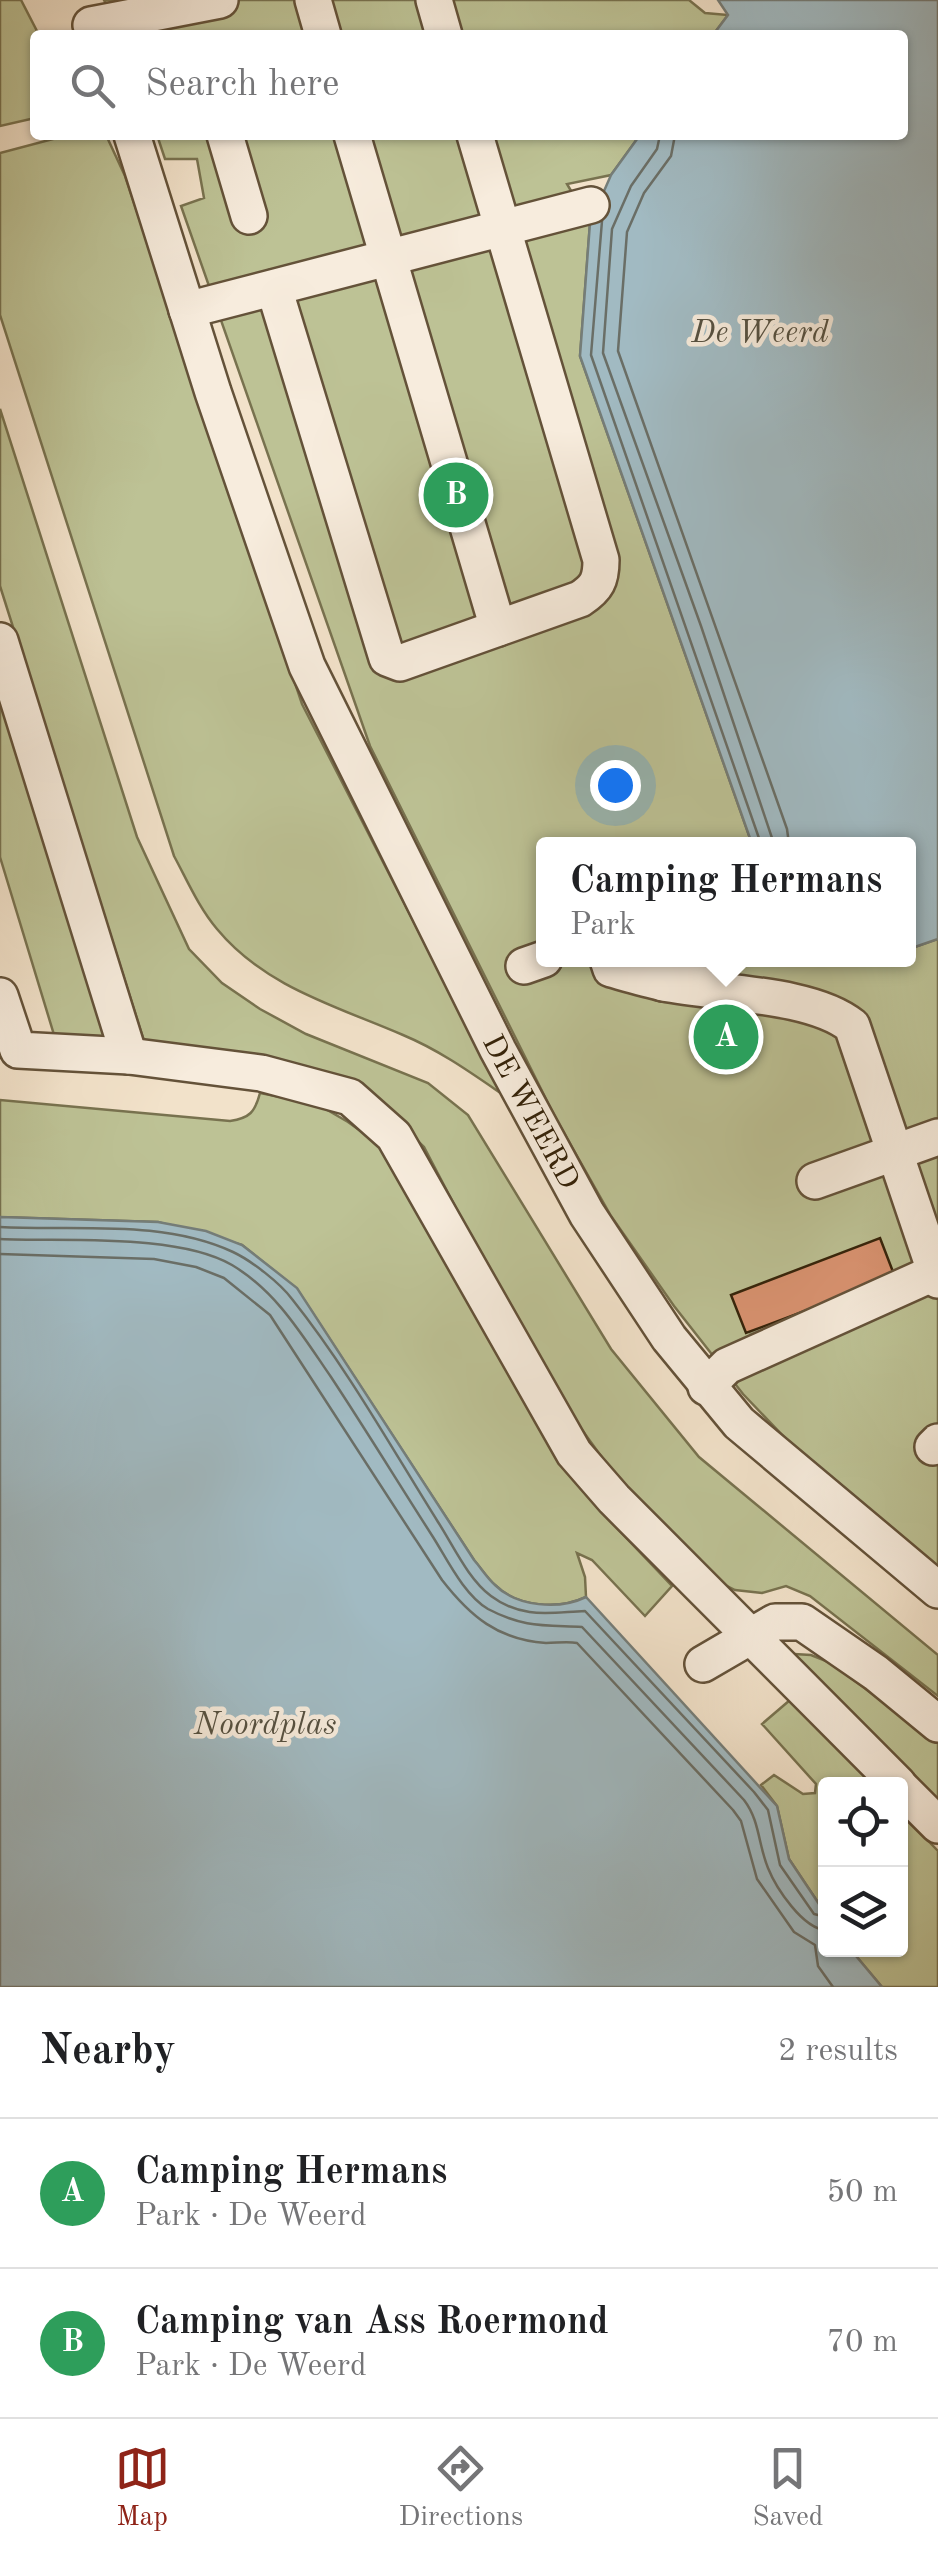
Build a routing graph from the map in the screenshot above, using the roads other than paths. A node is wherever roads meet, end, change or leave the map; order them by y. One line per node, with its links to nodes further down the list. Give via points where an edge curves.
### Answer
1 (313, 0): 5 (street)
2 (434, 0): 6 (street)
3 (201, 14): 4 (street)
4 (88, 20)
5 (322, 30)
6 (443, 30)
7 (134, 140): 16 (street, DE WEERD)
8 (227, 140): 12 (street)
9 (353, 140): 14 (street)
10 (477, 140): 13 (street)
11 (591, 206): 13 (street)
12 (250, 216)
13 (503, 228): 14 (street); 17 (street, via 601,578 580,599)
14 (388, 258): 15 (street); 17 (street)
15 (274, 288): 16 (street); 17 (street, via 387,658 400,663)
16 (188, 310): 28 (street, DE WEERD, via 307,666 368,795 587,1214)
17 (498, 628)
18 (0, 642): 23 (street)
19 (610, 967): 21 (street)
20 (676, 967): 21 (street, via 666,970)
21 (663, 983): 25 (street, via 840,1016 852,1026)
22 (0, 996): 23 (street, via 18,1050)
23 (129, 1056): 30 (street, via 262,1073 350,1097 394,1136 574,1453)
24 (938, 1137): 25 (street)
25 (893, 1153): 26 (street); 27 (street)
26 (815, 1181)
27 (937, 1274): 28 (street, via 727,1366)
28 (706, 1386): 29 (street, DE WEERD, via 739,1423)
29 (938, 1590)
30 (752, 1636): 31 (street); 32 (street, via 775,1622 802,1622); 33 (street)
31 (702, 1664)
32 (938, 1724)
33 (890, 1777)
34 (908, 1795): 35 (street)
35 (938, 1826)

